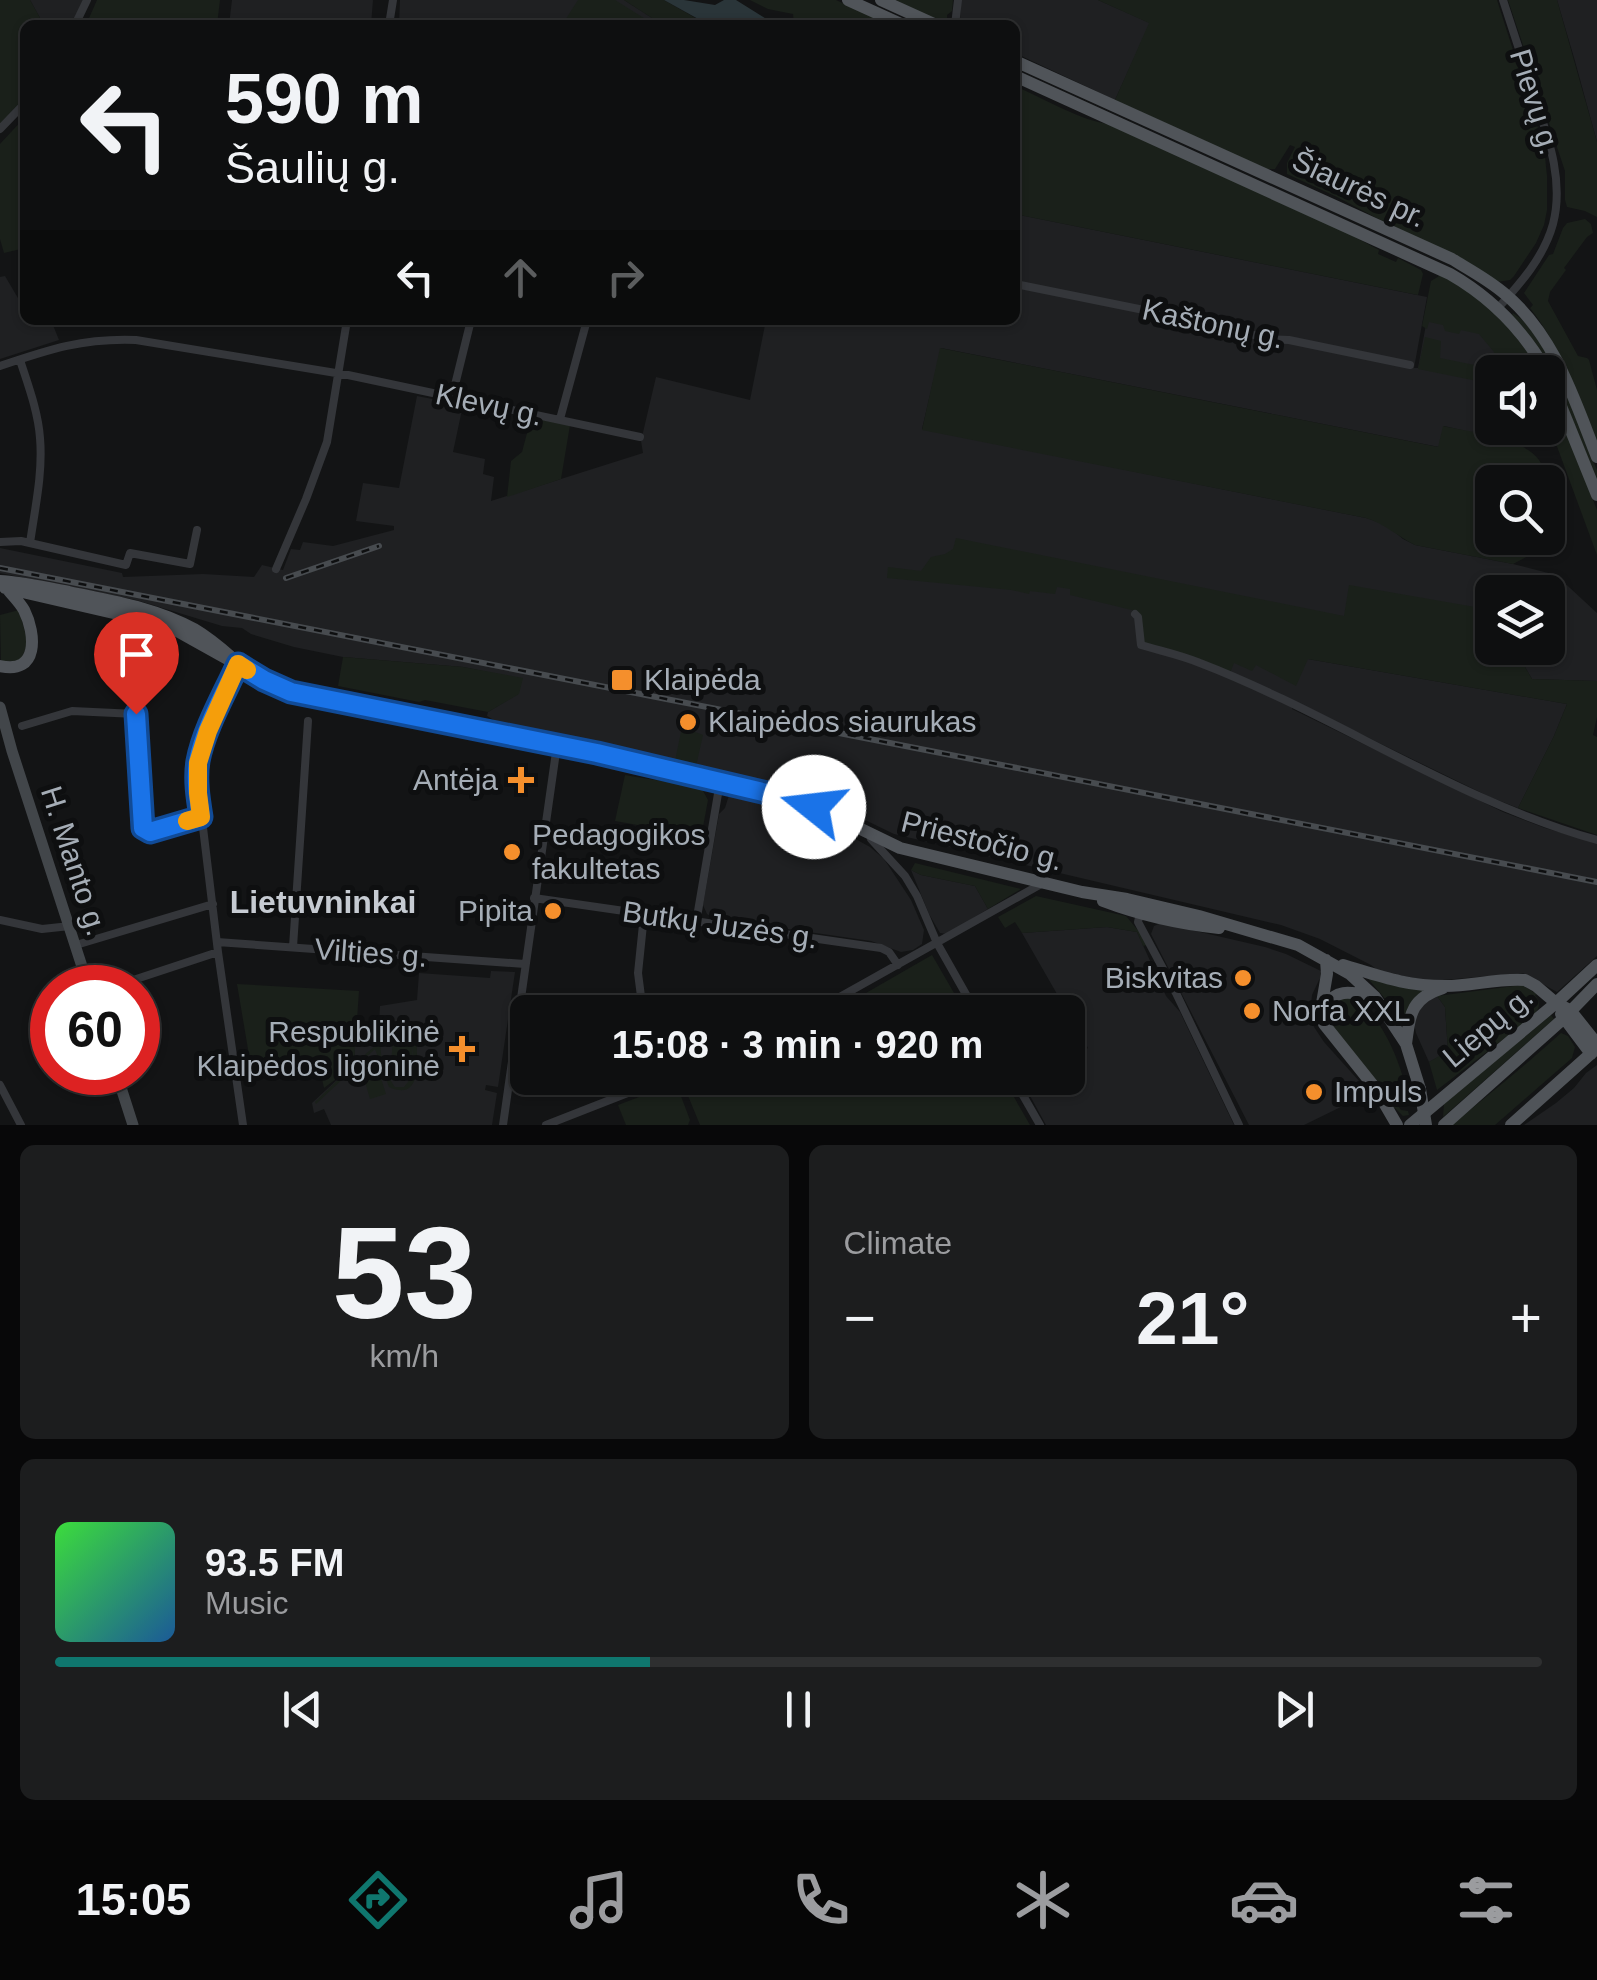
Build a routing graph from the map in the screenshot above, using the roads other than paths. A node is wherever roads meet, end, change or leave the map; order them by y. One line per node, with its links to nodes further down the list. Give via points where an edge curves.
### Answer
1 (848, 0): 4 (main road)
2 (881, 0): 5 (main road)
3 (1503, 0): 12 (street, Pievų g., via 1551,147 1557,187 1546,242)
4 (892, 20)
5 (925, 20)
6 (1020, 64): 8 (main road, Šiaurės pr.)
7 (1020, 76): 8 (main road, Šiaurės pr.)
8 (1035, 77): 12 (main road, Šiaurės pr., via 1452,260); 13 (main road, Šiaurės pr., via 1450,274)
9 (20, 108): 10 (street)
10 (0, 129)
11 (1020, 285): 19 (street, Kaštonų g.)
12 (1508, 296): 13 (street, Pievų g.); 26 (main road, Šiaurės pr., via 1553,352)
13 (1498, 308): 17 (main road, Šiaurės pr.)
14 (346, 325): 21 (street)
15 (470, 325): 22 (street)
16 (586, 325): 24 (street)
17 (1536, 355)
18 (20, 360): 20 (street, Klevų g.); 21 (street, Klevų g., via 90,340 136,340); 30 (street, via 40,437)
19 (1410, 364)
20 (0, 366)
21 (339, 373): 22 (street, Klevų g.); 31 (street, via 324,454)
22 (452, 397): 24 (street, Klevų g.)
23 (1565, 417): 27 (main road, Šiaurės pr.)
24 (560, 419): 25 (street, Klevų g.)
25 (640, 436)
26 (1597, 457)
27 (1597, 494)
28 (197, 530): 30 (street, via 190,564 130,552 126,565)
29 (0, 542): 30 (street)
30 (30, 543)
31 (276, 569)
32 (2, 585): 33 (main road); 34 (main road); 36 (main road)
33 (68, 592): 34 (main road); 37 (main road, via 174,620 221,646)
34 (42, 598): 36 (main road); 37 (main road, via 161,624)
35 (1134, 614): 48 (street, via 1141,645 1240,679 1506,808)
36 (29, 623): 38 (main road, via 28,658 17,668)
37 (238, 664): 43 (main road, Priestočio g., via 291,692); 46 (street, via 198,763)
38 (0, 666)
39 (0, 707): 44 (main road, H. Manto g.)
40 (0, 720): 44 (main road, H. Manto g.)
41 (308, 721): 63 (street)
42 (22, 726): 46 (street, via 72,711 136,714 143,828 150,832)
43 (557, 745): 45 (main road, Priestočio g.); 50 (street)
44 (12, 751): 57 (main road, H. Manto g.)
45 (720, 782): 47 (main road, Priestočio g., via 804,804); 56 (street)
46 (201, 817): 51 (street)
47 (864, 832): 49 (main road, Priestočio g., via 922,855); 61 (street, via 905,876)
48 (1597, 840)
49 (1043, 883): 52 (main road, Priestočio g.); 61 (street)
50 (534, 898): 53 (street, Butkų Juzės g.); 66 (street)
51 (212, 904): 60 (street); 62 (street)
52 (1141, 908): 54 (main road, Priestočio g.); 58 (street); 59 (main road, Priestočio g.)
53 (644, 915): 56 (street, Butkų Juzės g.); 73 (street)
54 (1161, 918): 58 (street); 59 (main road, Priestočio g.)
55 (0, 920): 57 (street, via 42,929)
56 (696, 923): 68 (street, Butkų Juzės g., via 881,948)
57 (70, 926): 62 (main road, H. Manto g.)
58 (1144, 932): 92 (street)
59 (1257, 933): 65 (main road, Priestočio g.)
60 (216, 942): 63 (street, Vilties g.); 64 (street)
61 (937, 943): 68 (street); 75 (street)
62 (76, 945): 67 (main road, H. Manto g.)
63 (294, 947): 66 (street, Vilties g.)
64 (218, 952): 70 (street); 88 (street)
65 (1329, 961): 72 (main road, via 1396,982); 76 (main road, Priestočio g.); 78 (main road)
66 (525, 964): 89 (street)
67 (82, 965)
68 (898, 965): 74 (street)
69 (1597, 965): 77 (main road, Liepų g.)
70 (160, 971)
71 (1597, 984): 79 (main road, Liepų g.)
72 (1450, 986): 77 (main road, via 1525,980); 80 (main road, via 1417,1003)
73 (641, 995)
74 (844, 995)
75 (966, 995)
76 (1375, 997): 78 (main road, via 1343,992); 80 (main road, Priestočio g.)
77 (1556, 1003): 79 (main road); 94 (main road, Liepų g.)
78 (1322, 1009): 93 (main road, via 1327,1031 1376,1089)
79 (1567, 1015): 81 (main road); 96 (main road, Liepų g.)
80 (1406, 1044): 95 (main road, Priestočio g., bridge)
81 (1594, 1051): 97 (main road)
82 (0, 1085): 86 (street)
83 (124, 1095): 87 (main road)
84 (623, 1095): 90 (street)
85 (1023, 1095): 91 (street)
86 (21, 1125)
87 (134, 1125)
88 (243, 1125)
89 (503, 1125)
90 (546, 1125)
91 (1040, 1125)
92 (1239, 1125)
93 (1396, 1125)
94 (1410, 1125)
95 (1426, 1125)
96 (1444, 1125)
97 (1511, 1125)

